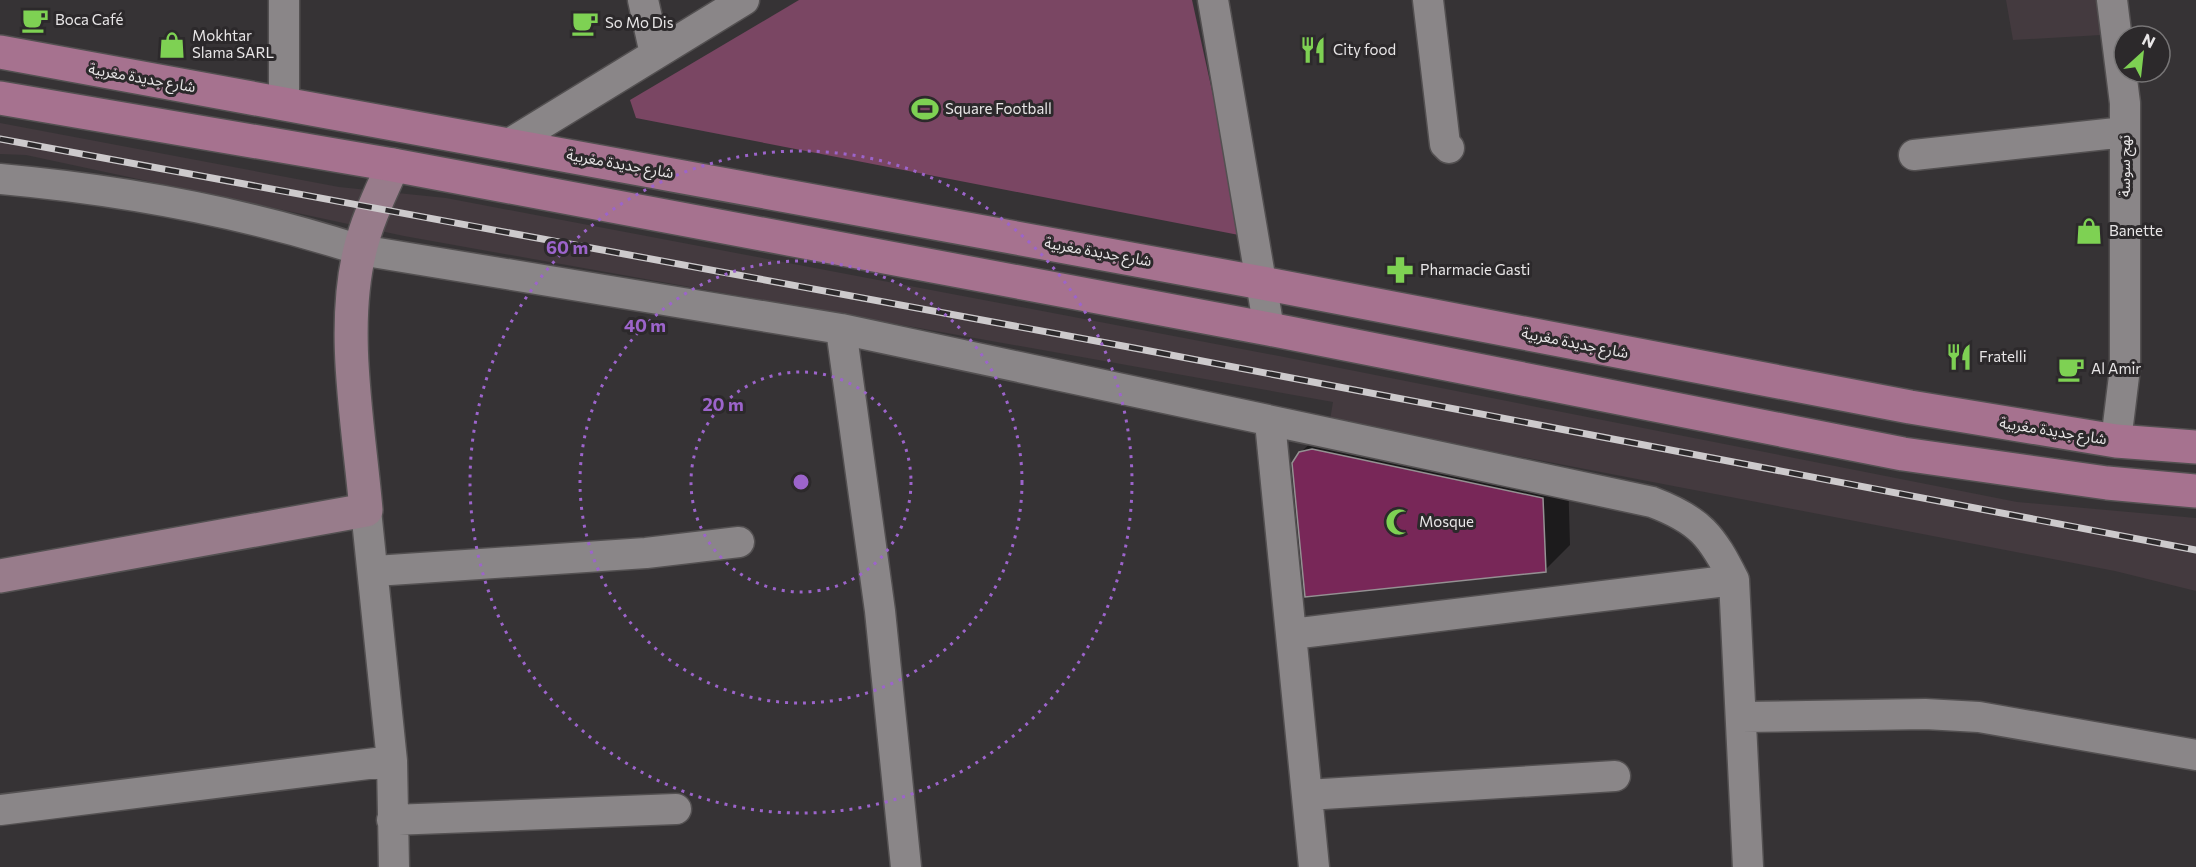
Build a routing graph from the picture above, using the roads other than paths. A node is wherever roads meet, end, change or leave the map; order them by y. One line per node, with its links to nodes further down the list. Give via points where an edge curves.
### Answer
1 (284, 0): 10 (street)
2 (643, 0): 8 (street)
3 (744, 0): 8 (street)
4 (1213, 0): 18 (street)
5 (1428, 0): 13 (street, via 1445,144)
6 (2112, 0): 11 (street, نهج سوسة)
7 (0, 52): 10 (main road, شارع جديدة مغربية)
8 (655, 54): 12 (street)
9 (0, 98): 15 (main road)
10 (284, 103): 12 (main road, شارع جديدة مغربية)
11 (2125, 132): 14 (street); 22 (street, نهج سوسة, via 2125,368)
12 (509, 144): 18 (main road, شارع جديدة مغربية)
13 (1449, 148)
14 (1914, 155)
15 (393, 165): 17 (main road); 20 (main road)
16 (0, 179): 17 (street, via 166,201 295,229)
17 (360, 250): 19 (street); 25 (main road, via 351,330)
18 (1262, 283): 20 (street); 22 (main road, شارع جديدة مغربية, via 1910,407)
19 (841, 329): 21 (street); 40 (street, via 880,611)
20 (1269, 329): 24 (main road, via 1903,454 2107,483)
21 (1270, 422): 29 (street, via 1652,502 1695,523 1716,543); 30 (street)
22 (2116, 441): 23 (main road, شارع جديدة مغربية)
23 (2196, 447)
24 (2196, 491)
25 (366, 510): 27 (street); 28 (main road)
26 (739, 542): 27 (street, via 646,553)
27 (375, 571): 33 (street)
28 (0, 576)
29 (1734, 580): 30 (street); 31 (street)
30 (1292, 634): 35 (street)
31 (1742, 717): 32 (street, via 1979,717); 42 (street)
32 (2196, 755)
33 (392, 761): 37 (street); 38 (street)
34 (1615, 776): 35 (street)
35 (1307, 795): 41 (street)
36 (676, 809): 38 (street)
37 (0, 810)
38 (392, 820): 39 (street)
39 (394, 867)
40 (906, 867)
41 (1314, 867)
42 (1748, 867)

